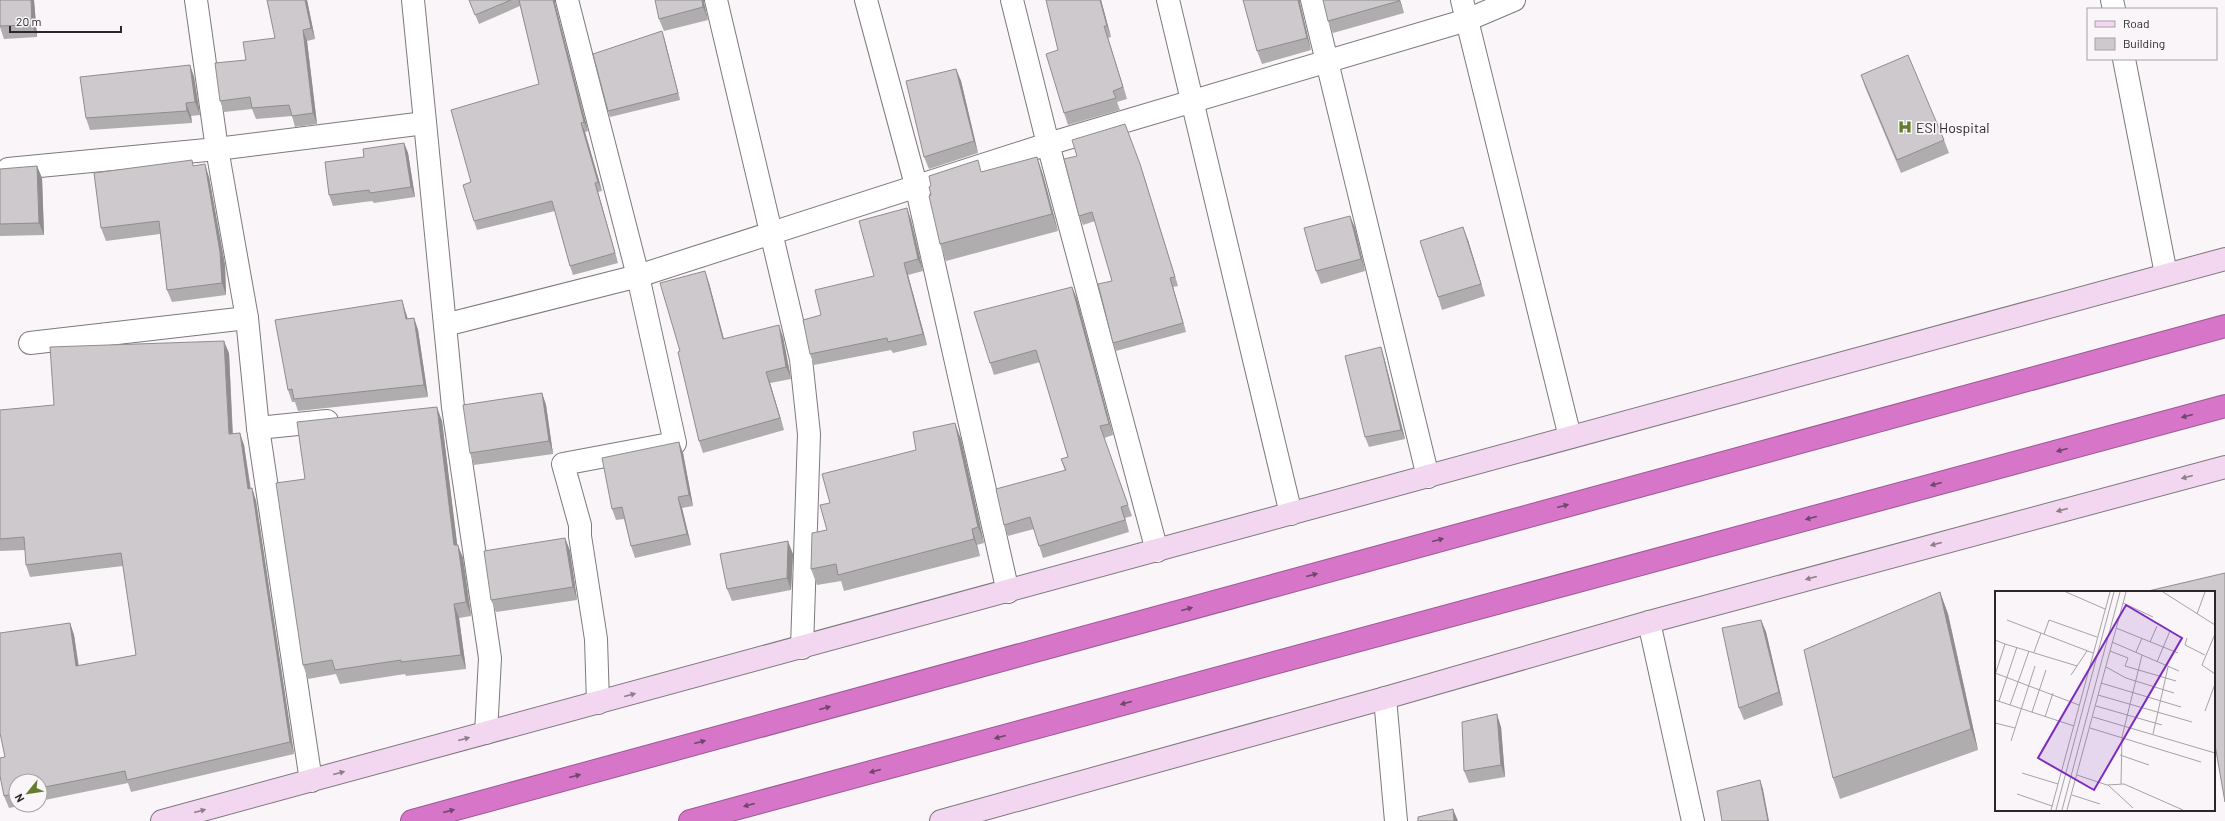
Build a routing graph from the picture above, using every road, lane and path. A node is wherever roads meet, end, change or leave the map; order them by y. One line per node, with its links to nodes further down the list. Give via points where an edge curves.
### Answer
1 (196, 0): 16 (street)
2 (413, 0): 14 (street)
3 (567, 0): 22 (street)
4 (716, 0): 19 (street)
5 (866, 0): 18 (street)
6 (1012, 0): 15 (street)
7 (1168, 0): 13 (street)
8 (1312, 0): 12 (street)
9 (1514, 0): 10 (street)
10 (1464, 10): 12 (street); 32 (street)
11 (2124, 60): 21 (street)
12 (1327, 61): 13 (street); 34 (street)
13 (1193, 101): 15 (street); 35 (street)
14 (425, 124): 16 (street); 24 (street)
15 (1048, 144): 18 (street); 36 (street)
16 (216, 149): 17 (street); 23 (street)
17 (5, 169)
18 (916, 185): 19 (street); 37 (street)
19 (771, 233): 22 (street); 39 (street, via 802,359 807,399 809,434)
20 (2225, 259): 21 (main road)
21 (2166, 274): 32 (main road)
22 (638, 276): 24 (street); 41 (street, via 675,443 563,464 580,525 596,639)
23 (247, 318): 26 (street); 31 (street)
24 (445, 325): 27 (street)
25 (2225, 326): 45 (highway, one-way to 25)
26 (30, 343)
27 (453, 406): 29 (street); 42 (street, via 490,658)
28 (2225, 406): 46 (highway, one-way to 46)
29 (430, 409)
30 (344, 419): 31 (street)
31 (258, 428): 43 (street)
32 (1570, 437): 34 (main road)
33 (2225, 467): 38 (main road, one-way to 38)
34 (1428, 477): 35 (main road)
35 (1292, 514): 36 (main road)
36 (1157, 551): 37 (main road)
37 (1008, 592): 39 (main road)
38 (1649, 622): 40 (main road); 49 (street)
39 (802, 648): 41 (main road, one-way to 39)
40 (1385, 698): 47 (main road); 48 (street)
41 (598, 703): 42 (main road)
42 (486, 734): 43 (main road, one-way to 42)
43 (311, 781): 44 (main road, one-way to 43)
44 (162, 821)
45 (412, 821)
46 (690, 821)
47 (942, 821)
48 (1396, 821)
49 (1693, 821)

